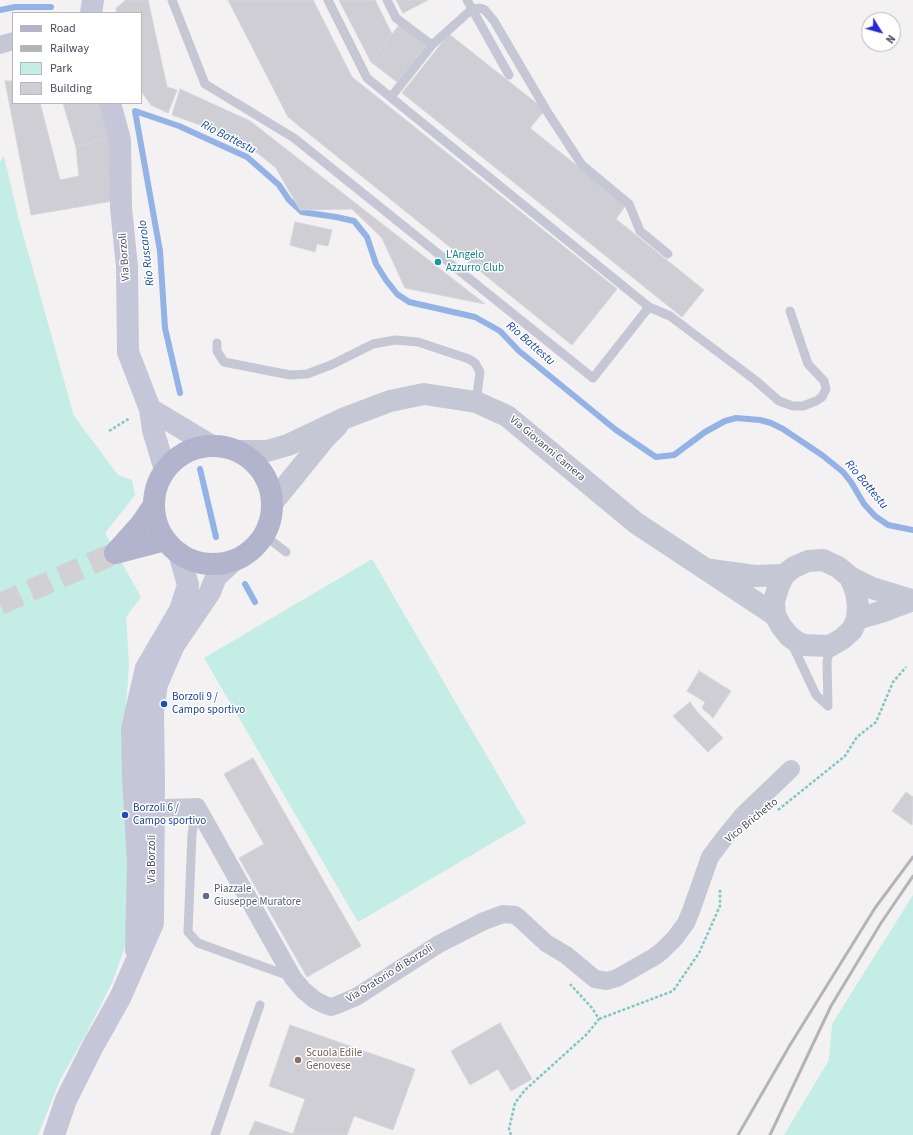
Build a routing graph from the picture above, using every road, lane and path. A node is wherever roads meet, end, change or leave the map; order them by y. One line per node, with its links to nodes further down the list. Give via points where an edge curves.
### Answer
1 (93, 0): 7 (main road)
2 (172, 0): 15 (lane, via 205,84 294,138 593,378)
3 (328, 0): 12 (lane, via 366,78)
4 (387, 0): 10 (lane, via 396,18)
5 (467, 0): 6 (lane)
6 (472, 9): 10 (lane); 11 (lane); 14 (lane, via 485,10 494,21 582,165 629,204 640,231)
7 (91, 12)
8 (12, 41): 9 (street)
9 (0, 45)
10 (432, 45): 12 (lane)
11 (508, 75)
12 (391, 97): 15 (lane)
13 (110, 104): 19 (main road, Via Borzoli, via 120,140 127,267 128,352)
14 (668, 254)
15 (649, 307): 16 (lane, via 670,316 779,401 793,406 803,406 822,397 826,389 824,381 808,364)
16 (790, 311)
17 (217, 343): 18 (lane, via 217,351 224,362 290,375 307,374 373,344 395,340 418,342 475,363 480,372)
18 (476, 402): 20 (street, Via Giovanni Camera, via 424,394 390,401); 30 (street, Via Giovanni Camera, via 507,416 636,523)
19 (150, 409): 21 (main road); 23 (main road, Via Borzoli, via 153,430)
20 (345, 418): 22 (street, Via Giovanni Camera, via 288,445 267,451); 24 (street, via 325,438)
21 (210, 445): 22 (main road); 23 (main road, via 183,454)
22 (240, 451): 24 (main road, via 253,460 263,472 270,486)
23 (165, 470): 25 (main road, via 157,487)
24 (273, 502): 26 (main road, via 271,519)
25 (154, 505): 27 (main road, via 159,529); 27 (main road, via 115,553)
26 (264, 535): 28 (lane); 29 (main road, via 251,551)
27 (172, 547): 29 (main road, via 189,559 211,564); 41 (main road, via 188,585 180,610 146,668 132,729)
28 (286, 552)
29 (233, 560): 41 (main road, via 216,577 210,592 174,645 157,684)
30 (704, 569): 31 (street, via 754,576); 34 (street, Via Giovanni Camera)
31 (784, 575): 32 (street, via 808,561 823,560 838,567); 34 (street, via 774,601)
32 (850, 577): 33 (street, via 872,588); 35 (street, via 856,592)
33 (912, 600): 35 (street)
34 (775, 615): 36 (street)
35 (857, 619): 37 (street, via 852,630)
36 (789, 636): 37 (street, via 804,645); 37 (lane, via 816,695 828,706 827,662)
37 (830, 646)
38 (906, 667): 42 (path, Vico Brichetto, via 893,682 876,722 857,737 845,756)
39 (790, 769): 44 (street, Via Oratorio di Borzoli, via 742,815 710,857 686,923 675,938 654,957 618,978 607,981 595,979 566,955 546,943 515,915 508,914 484,921 439,944 365,991 337,1005 319,1003)
40 (197, 807): 41 (street); 44 (street, Via Oratorio di Borzoli); 44 (lane, via 192,834 188,932 198,943)
41 (144, 809): 48 (main road, via 138,862 136,959 120,998 66,1100)
42 (773, 814)
43 (720, 884): 47 (path, via 720,906 699,953 673,990)
44 (293, 978)
45 (568, 981): 47 (path)
46 (260, 1005): 49 (lane)
47 (599, 1019): 50 (path, via 587,1034 525,1090 515,1104 509,1128)
48 (54, 1135)
49 (215, 1135)
50 (511, 1135)

